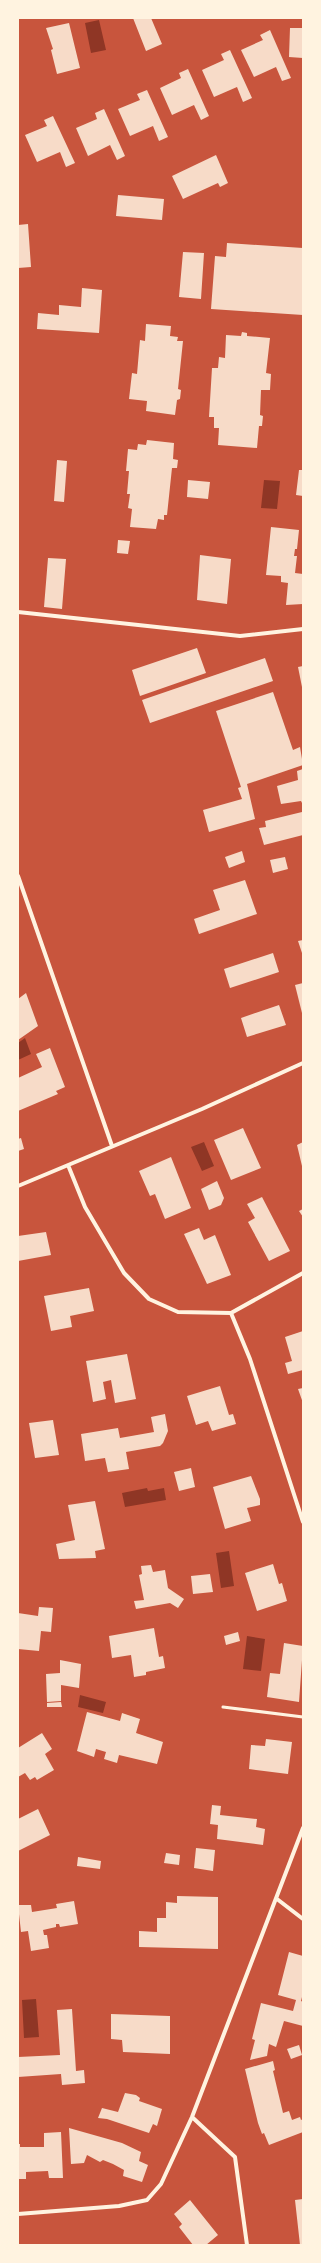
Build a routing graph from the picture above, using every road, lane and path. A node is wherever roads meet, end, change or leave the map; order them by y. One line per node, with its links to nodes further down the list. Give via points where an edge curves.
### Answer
1 (18, 612): 2 (street, via 240,636)
2 (303, 629)
3 (18, 876): 5 (street)
4 (303, 1063): 5 (street)
5 (112, 1146): 6 (street)
6 (68, 1165): 7 (street); 9 (street, via 86,1207 116,1261 149,1299 178,1312)
7 (18, 1186)
8 (303, 1273): 9 (street)
9 (230, 1313): 10 (street, via 250,1359)
10 (303, 1522)
11 (223, 1707): 12 (lane)
12 (303, 1717)
13 (303, 1828): 14 (street)
14 (277, 1899): 15 (street); 16 (street)
15 (303, 1919)
16 (192, 2117): 17 (street, via 161,2184 147,2200 119,2206); 18 (street, via 235,2157)
17 (18, 2214)
18 (247, 2245)

